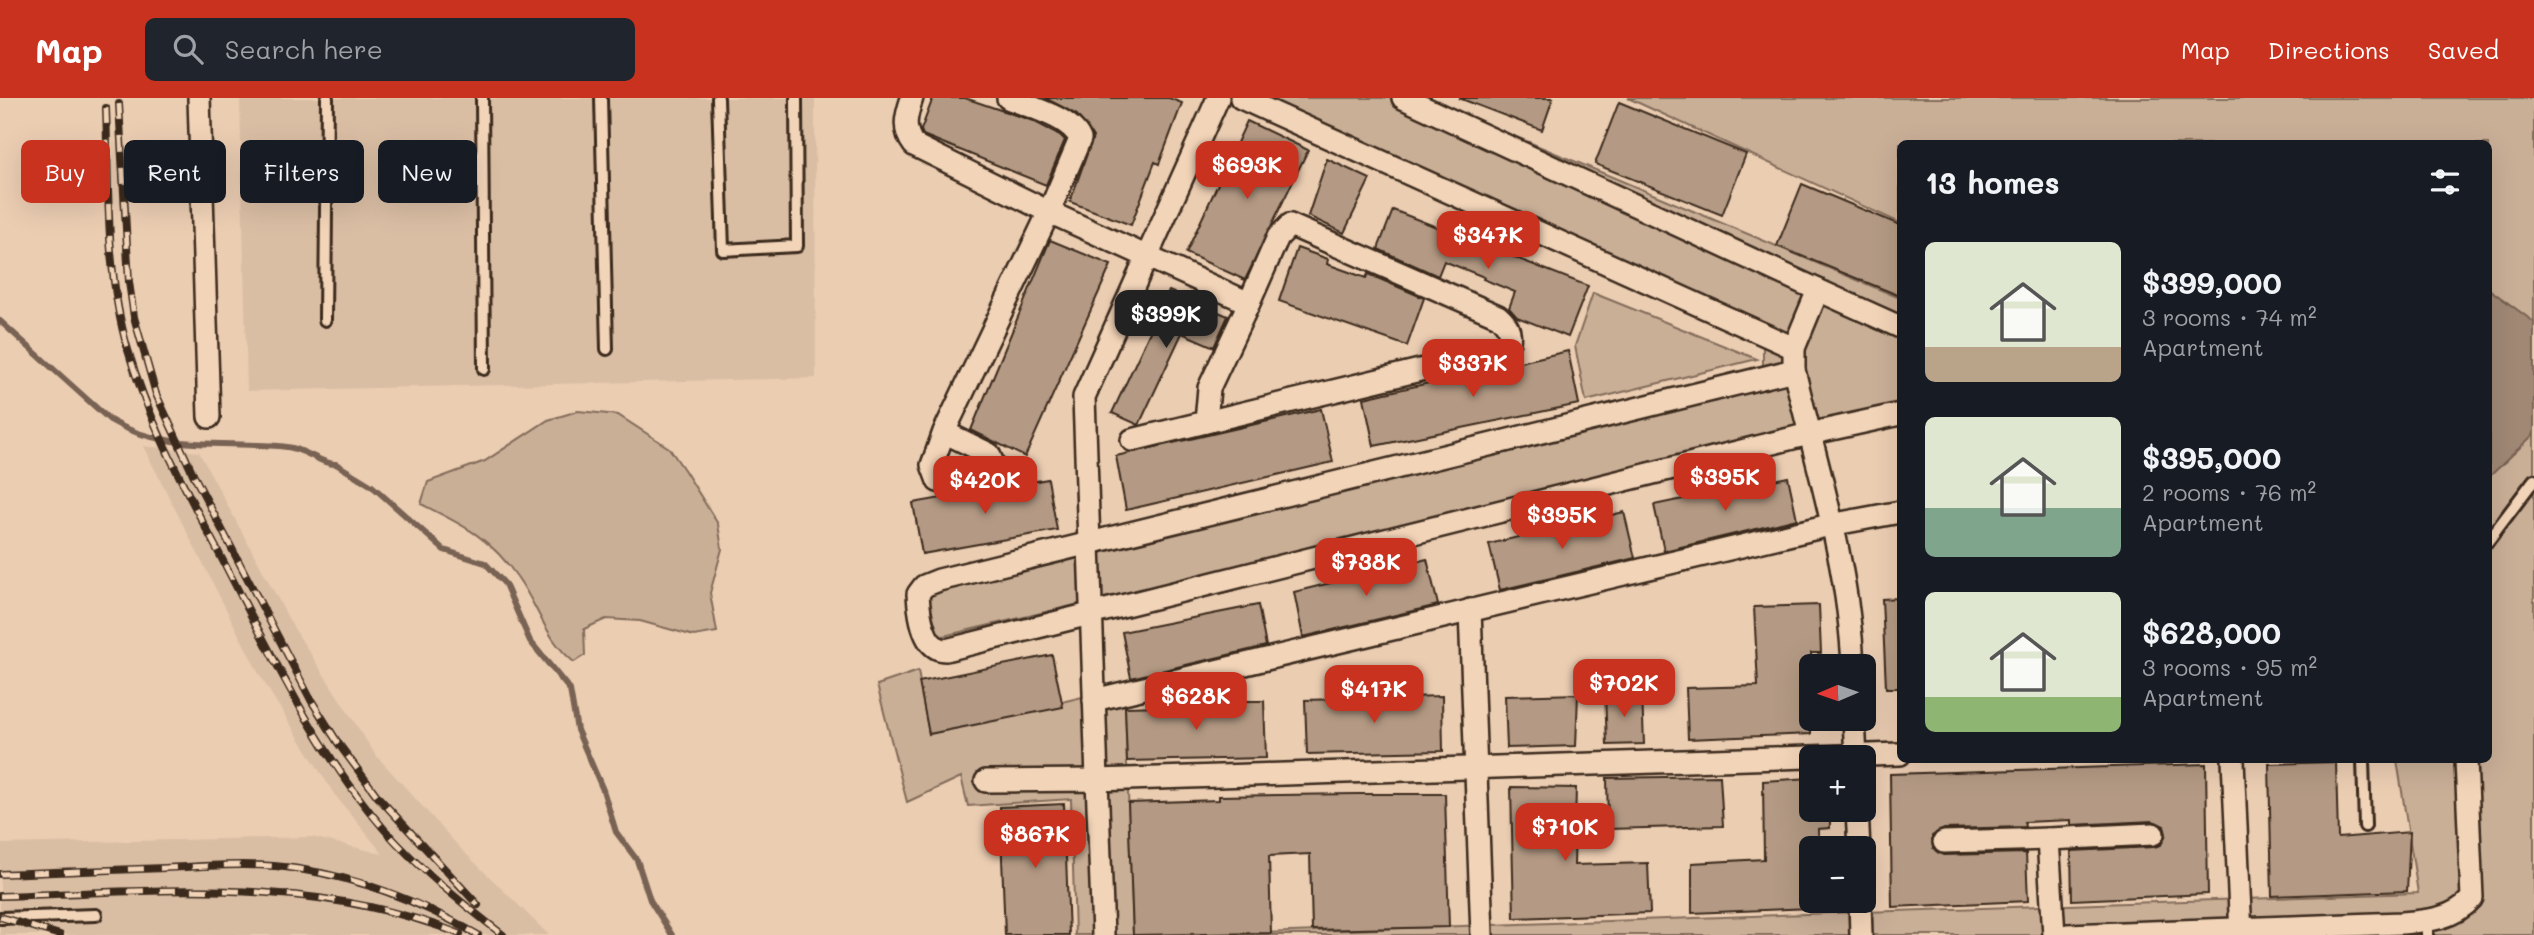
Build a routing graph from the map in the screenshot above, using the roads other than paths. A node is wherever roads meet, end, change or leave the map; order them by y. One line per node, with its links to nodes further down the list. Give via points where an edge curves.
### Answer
1 (199, 98): 23 (street)
2 (327, 98): 16 (lane)
3 (482, 98): 20 (lane)
4 (601, 98): 19 (lane)
5 (718, 98): 6 (lane, via 723,250 797,246)
6 (796, 98)
7 (912, 98): 12 (street, via 905,122 906,135 914,145)
8 (1008, 98): 12 (street, via 1077,130 1080,139)
9 (1218, 98): 13 (street)
10 (1241, 98): 18 (street)
11 (1403, 98): 14 (street)
12 (1049, 212): 13 (street); 25 (street)
13 (1147, 257): 15 (street); 32 (street, via 1084,397)
14 (1818, 290): 17 (street); 18 (street)
15 (1249, 303): 24 (street, via 1209,388); 24 (street, via 1278,237 1290,225 1498,316 1510,333 1508,342 1490,353)
16 (325, 320)
17 (1897, 326)
18 (1794, 348): 21 (street)
19 (607, 349)
20 (484, 369)
21 (1794, 370): 26 (street); 32 (street)
22 (1897, 415): 26 (street)
23 (209, 417)
24 (1206, 422): 27 (street)
25 (944, 432)
26 (1809, 435): 30 (street); 34 (street)
27 (1132, 440)
28 (2534, 480): 31 (lane)
29 (1897, 513): 30 (street)
30 (1830, 524): 33 (street); 35 (street, via 1851,620)
31 (2492, 536)
32 (1087, 545): 34 (street); 34 (street, via 939,580 918,594 929,644 937,650)
33 (1470, 610): 36 (street); 43 (street)
34 (1090, 616): 36 (street)
35 (1852, 654)
36 (1094, 700): 44 (street)
37 (1897, 754): 38 (street)
38 (1876, 756)
39 (1799, 759): 43 (street)
40 (2233, 763): 54 (street)
41 (2363, 763): 46 (lane)
42 (2466, 763): 53 (street, via 2472,898 2461,911)
43 (1477, 768): 44 (street); 56 (street)
44 (1097, 780): 45 (street); 55 (street)
45 (986, 781)
46 (2365, 826)
47 (2153, 834): 48 (street)
48 (2048, 839): 49 (street); 58 (street)
49 (1944, 842)
50 (1860, 913): 57 (street)
51 (96, 915): 52 (lane)
52 (0, 918)
53 (2427, 928): 54 (street)
54 (2241, 932): 59 (street)
55 (1103, 935)
56 (1482, 935)
57 (1861, 935)
58 (2054, 935)
59 (2067, 935)

